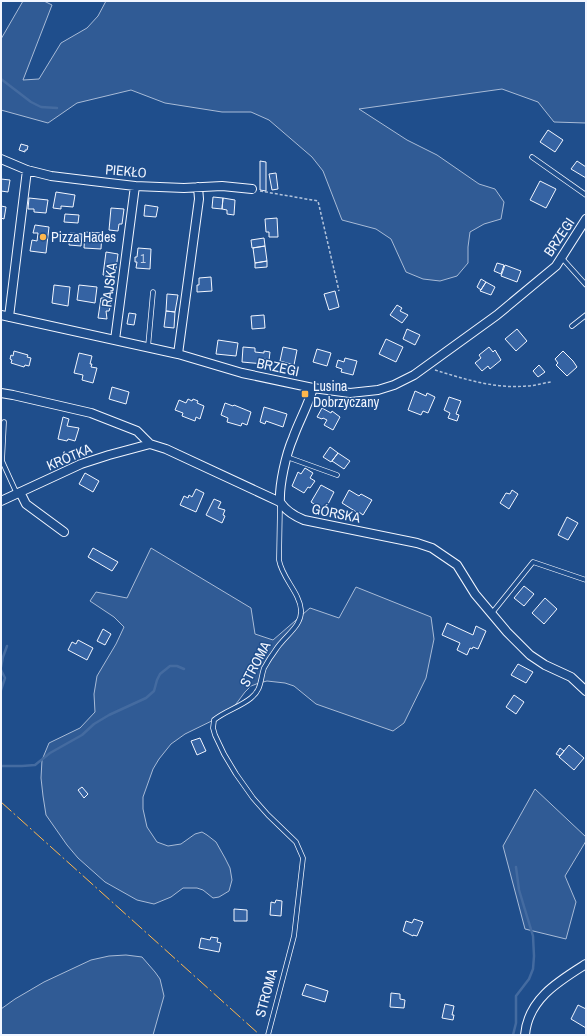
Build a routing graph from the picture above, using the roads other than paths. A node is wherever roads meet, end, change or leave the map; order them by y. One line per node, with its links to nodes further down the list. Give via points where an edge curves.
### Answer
1 (532, 157): 7 (lane)
2 (1, 159): 3 (street, PIEKŁO)
3 (27, 170): 4 (street, PIEKŁO, via 51,176); 13 (street)
4 (135, 186): 5 (street, PIEKŁO); 15 (street, RAJSKA)
5 (198, 187): 6 (street, PIEKŁO, via 222,186); 17 (street, via 199,199)
6 (252, 190)
7 (586, 195)
8 (586, 219): 9 (street, BRZEGI)
9 (562, 257): 10 (lane); 18 (street, BRZEGI, via 556,266 497,315 414,375 378,390 350,393)
10 (586, 285)
11 (153, 292): 16 (lane)
12 (586, 314): 14 (lane)
13 (5, 316): 15 (street, BRZEGI)
14 (572, 326)
15 (115, 340): 16 (street, BRZEGI)
16 (148, 347): 17 (street, BRZEGI)
17 (178, 354): 18 (street, BRZEGI, via 242,373)
18 (313, 388): 22 (street, STROMA, via 292,438)
19 (1, 393): 21 (street, GÓRSKA, via 91,413 137,432)
20 (4, 422): 24 (lane, via 2,460)
21 (150, 444): 24 (street, KRÓTKA, via 81,464); 26 (street, GÓRSKA)
22 (287, 457): 23 (lane); 26 (street, STROMA, via 279,492)
23 (337, 475)
24 (19, 493): 25 (street, KRÓTKA); 27 (street, via 26,504)
25 (1, 501)
26 (280, 502): 29 (street, GÓRSKA, via 296,517 304,520 432,548 457,565 475,594); 32 (lane, STROMA, via 280,568 302,611 298,624 280,644 264,669 258,691 214,720 213,728 236,774 268,815 296,842 303,858 294,936)
27 (64, 532)
28 (586, 580): 29 (lane, via 533,562)
29 (492, 613): 30 (street, GÓRSKA, via 530,656 571,677)
30 (586, 690)
31 (586, 964): 33 (street, via 546,992 531,1012)
32 (268, 1035)
33 (525, 1035)

